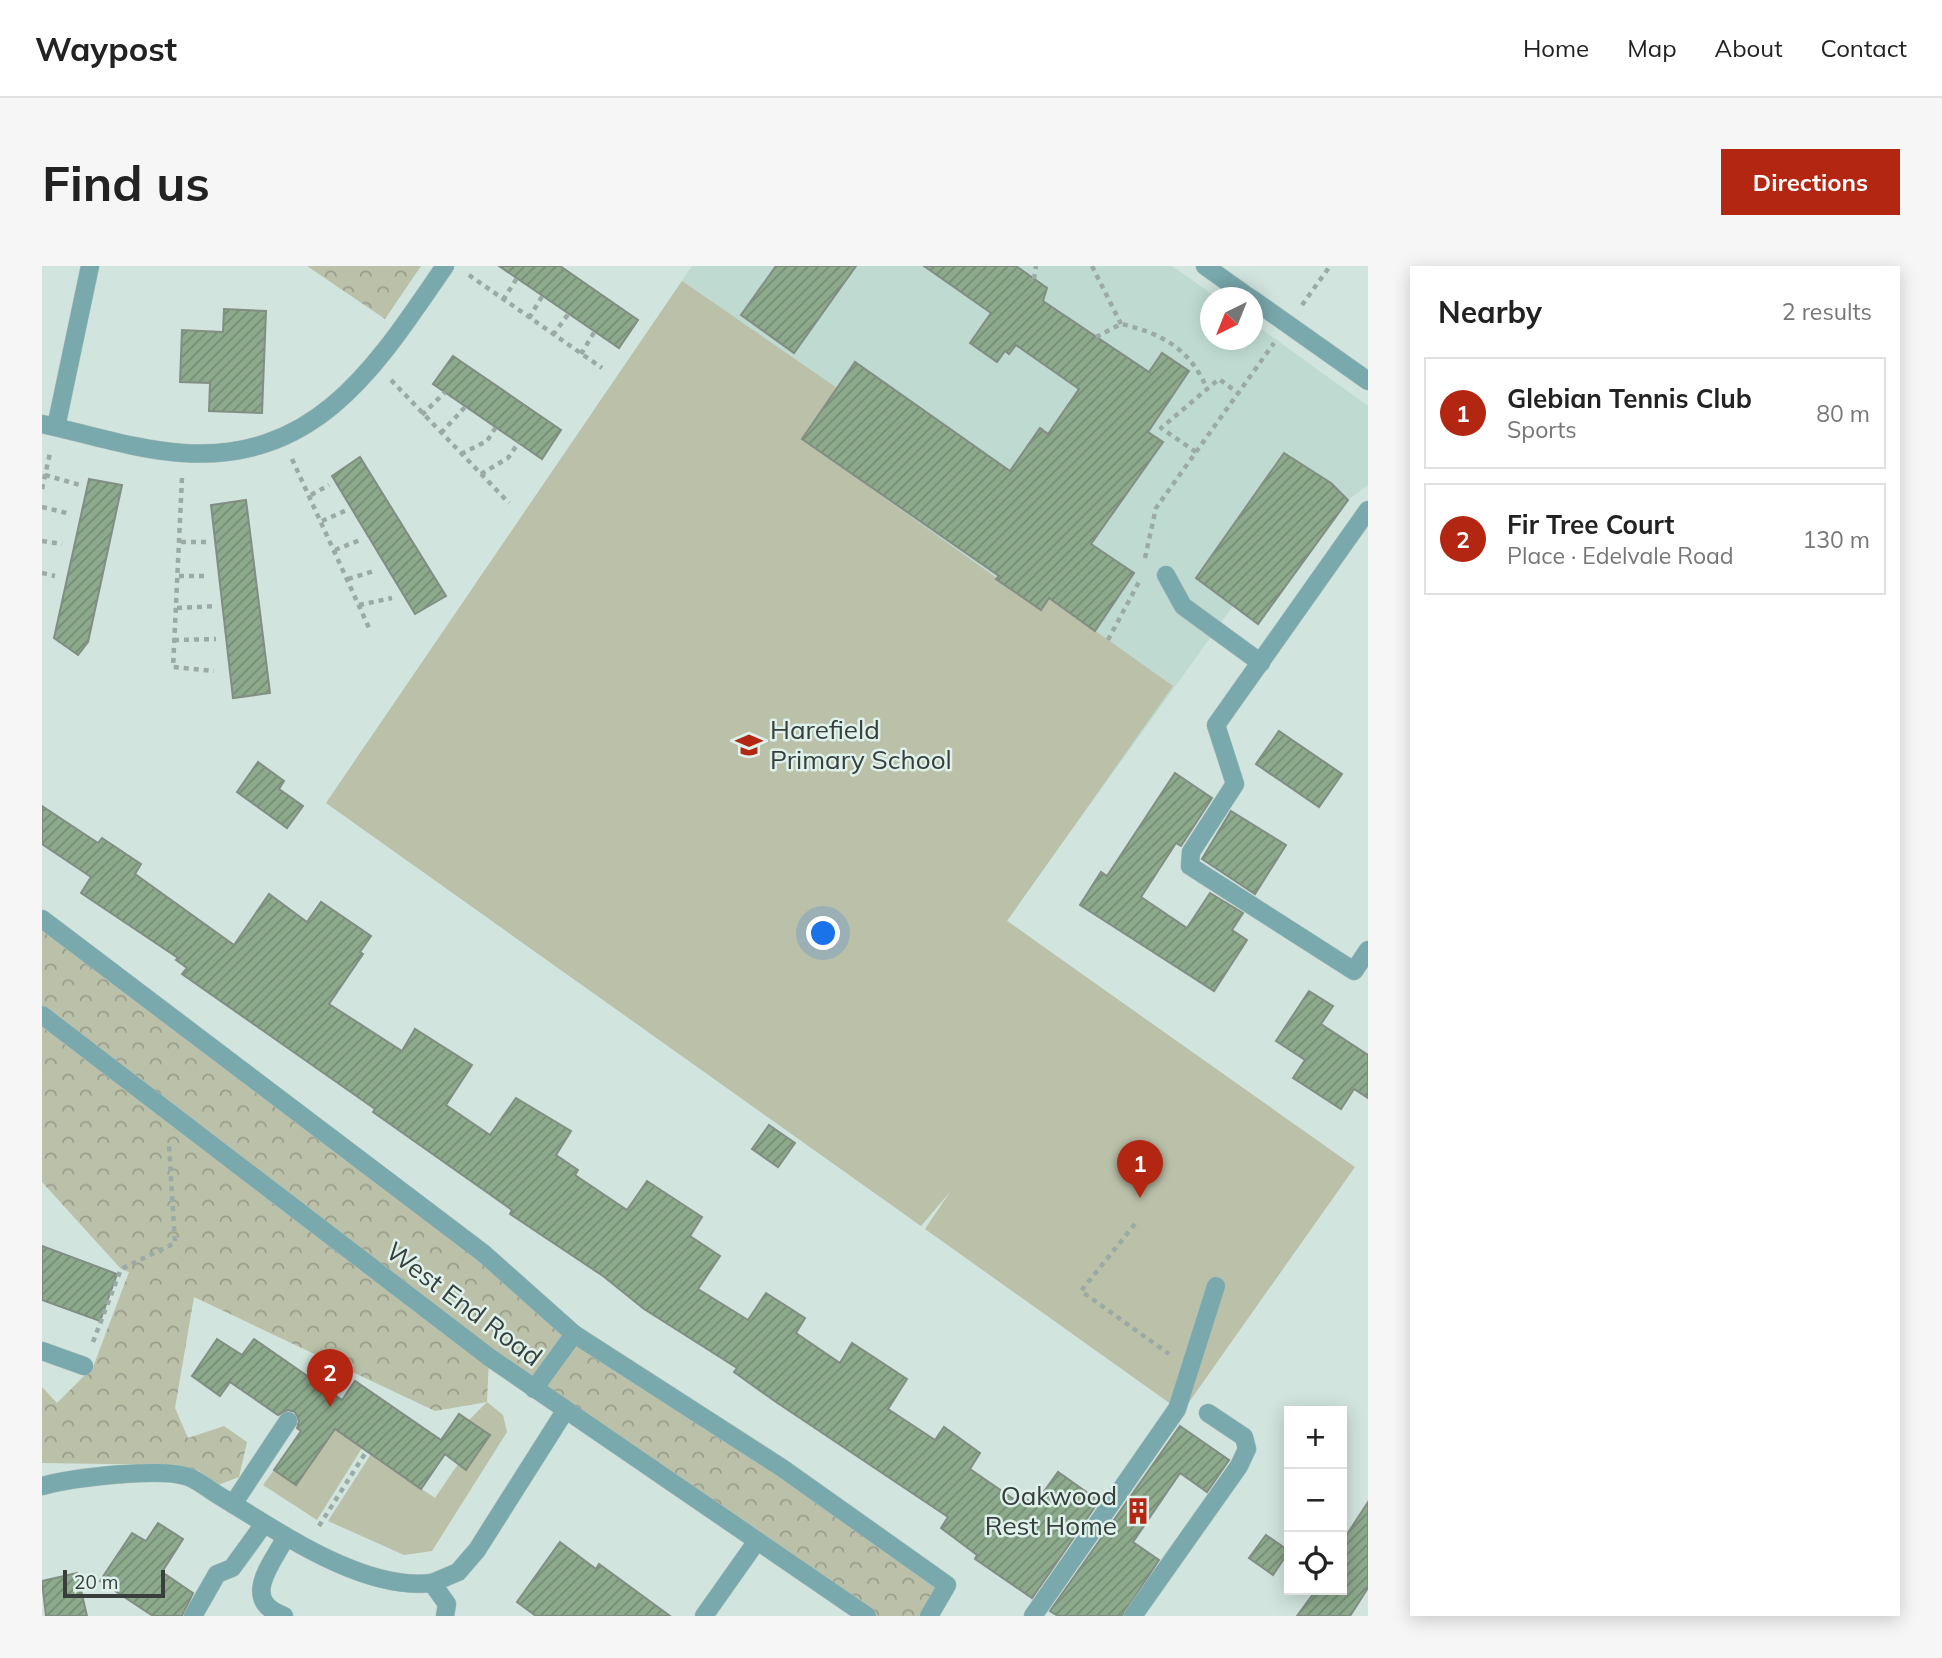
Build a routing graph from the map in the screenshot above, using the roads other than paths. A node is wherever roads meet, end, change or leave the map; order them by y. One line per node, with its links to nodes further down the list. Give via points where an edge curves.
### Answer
1 (90, 266): 7 (street)
2 (445, 266): 7 (street, via 376,364 346,397 324,415 281,436 229,450 183,453)
3 (1205, 266): 4 (street)
4 (1235, 287)
5 (1263, 306): 6 (street)
6 (1368, 381)
7 (49, 426)
8 (1368, 510): 10 (street)
9 (1166, 575): 10 (street, via 1183,606)
10 (1261, 663): 12 (street, via 1216,725 1235,784 1191,852 1191,866 1354,971)
11 (42, 919): 15 (street, via 483,1253)
12 (1368, 950)
13 (42, 1015): 18 (street, West End Road)
14 (1216, 1286): 34 (street, via 1177,1409)
15 (573, 1334): 18 (street); 33 (street, via 782,1468 947,1585)
16 (42, 1351): 17 (street)
17 (84, 1366)
18 (534, 1389): 19 (street, West End Road)
19 (565, 1412): 26 (street, West End Road); 27 (street, via 477,1550 458,1572)
20 (1208, 1413): 35 (street, via 1244,1437 1247,1449)
21 (288, 1421): 23 (street)
22 (42, 1486): 23 (street, via 144,1474 189,1477)
23 (233, 1504): 24 (street)
24 (264, 1524): 25 (street); 28 (street, via 232,1568 217,1574)
25 (286, 1537): 27 (street, via 408,1586); 29 (street, via 261,1590 262,1602 269,1610)
26 (757, 1541): 31 (street); 32 (street, West End Road)
27 (432, 1583): 30 (street, via 447,1604)
28 (193, 1616)
29 (284, 1616)
30 (445, 1616)
31 (704, 1616)
32 (867, 1616)
33 (929, 1616)
34 (1032, 1616)
35 (1133, 1616)

